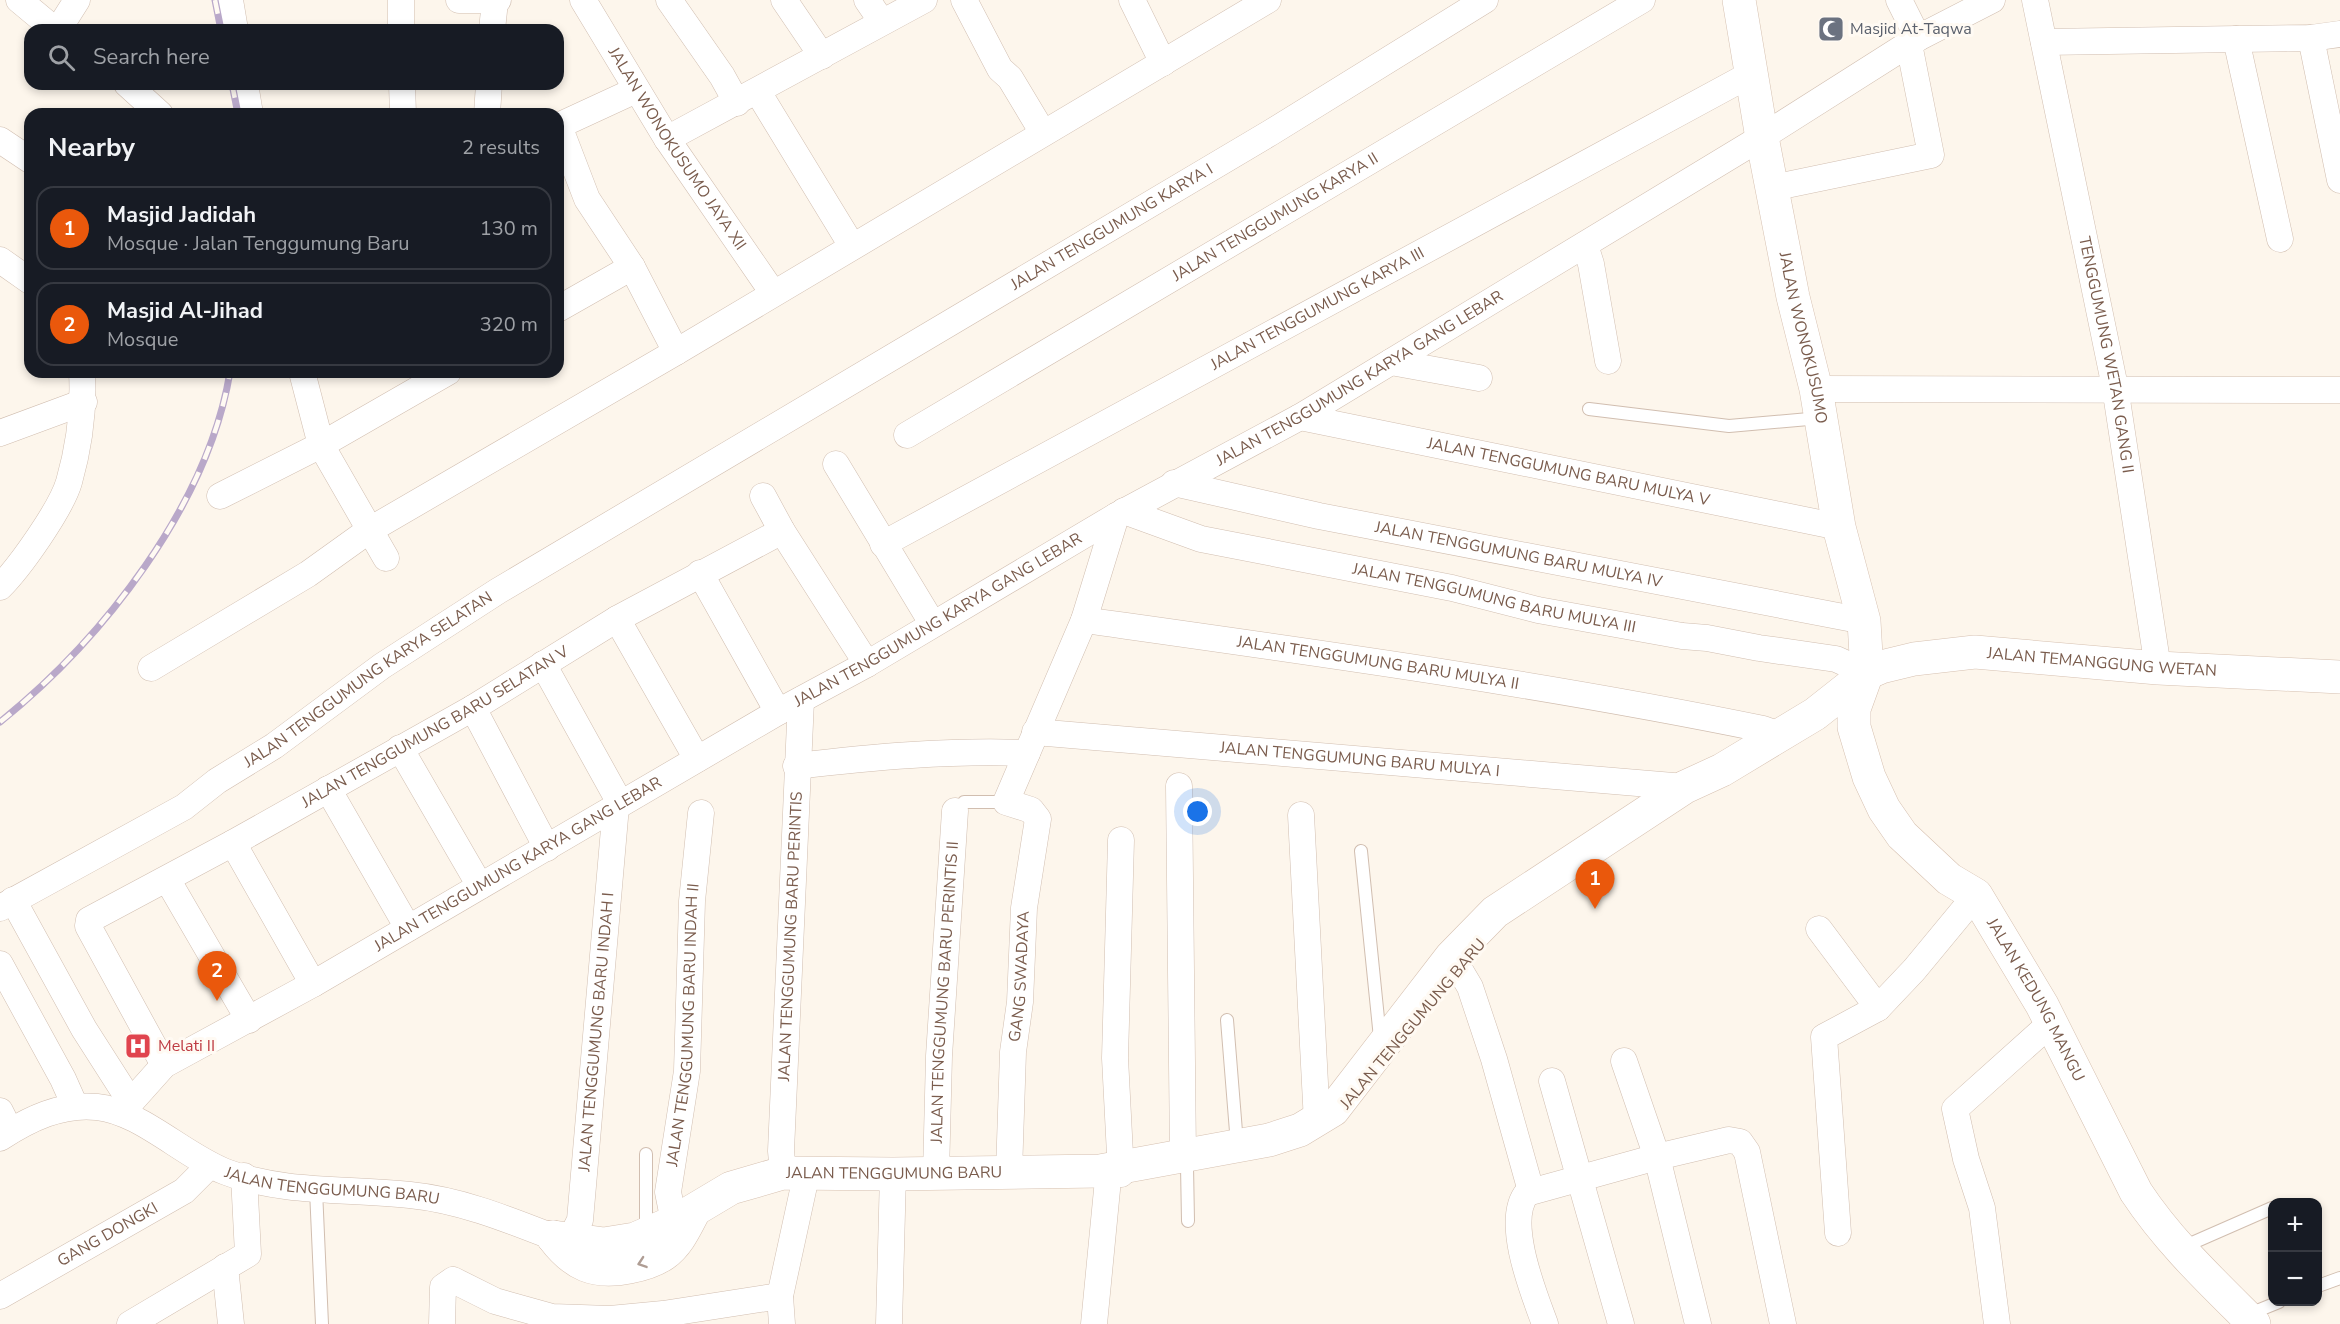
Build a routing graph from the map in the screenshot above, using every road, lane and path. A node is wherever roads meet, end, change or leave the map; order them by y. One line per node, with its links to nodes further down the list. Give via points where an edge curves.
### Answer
1 (19, 0): 22 (street)
2 (76, 0): 23 (street)
3 (230, 0): 24 (street)
4 (401, 0): 25 (street)
5 (459, 0): 19 (street)
6 (583, 0): 39 (street, JALAN WONOKUSUMO JAYA XII)
7 (669, 0): 40 (street)
8 (784, 0): 32 (street)
9 (867, 0): 21 (street)
10 (924, 0): 21 (street)
11 (964, 0): 47 (street, via 1001,72 1010,78)
12 (1132, 0): 33 (street)
13 (1485, 0): 78 (street, JALAN TENGGUMUNG KARYA I)
14 (1642, 0): 76 (street, JALAN TENGGUMUNG KARYA II)
15 (1740, 0): 34 (street, JALAN WONOKUSUMO)
16 (1899, 0): 30 (street)
17 (1992, 0): 30 (street, JALAN TENGGUMUNG KARYA GANG LEBAR)
18 (2035, 0): 31 (street, TENGGUMUNG WETAN GANG II)
19 (496, 1): 26 (street)
20 (1258, 3): 33 (street)
21 (882, 22): 32 (street)
22 (49, 24)
23 (61, 24)
24 (234, 24)
25 (401, 24)
26 (493, 24)
27 (2340, 34): 28 (street)
28 (2311, 38): 29 (street); 52 (street)
29 (2236, 39): 31 (street); 54 (street)
30 (1914, 41): 46 (street, JALAN TENGGUMUNG KARYA GANG LEBAR); 53 (street, via 1930,155)
31 (2044, 42): 69 (street, TENGGUMUNG WETAN GANG II)
32 (822, 56): 40 (street)
33 (1163, 63): 47 (street)
34 (1751, 74): 46 (street, JALAN WONOKUSUMO); 87 (street, JALAN TENGGUMUNG KARYA III)
35 (134, 90): 41 (street)
36 (245, 90): 42 (street)
37 (402, 90): 43 (street)
38 (489, 90): 44 (street)
39 (636, 90): 45 (street); 50 (street, JALAN WONOKUSUMO JAYA XII)
40 (747, 98): 50 (street); 56 (street)
41 (153, 108)
42 (249, 108)
43 (403, 108)
44 (487, 108)
45 (564, 124)
46 (1760, 128): 53 (street, JALAN WONOKUSUMO); 55 (street, JALAN TENGGUMUNG KARYA GANG LEBAR)
47 (1043, 133): 56 (street)
48 (564, 139): 58 (street, via 587,199)
49 (0, 140): 51 (street)
50 (667, 140): 60 (street, JALAN WONOKUSUMO JAYA XII)
51 (24, 156)
52 (2340, 180)
53 (1772, 188): 72 (street, JALAN WONOKUSUMO)
54 (2280, 239)
55 (1585, 245): 63 (street); 64 (street, JALAN TENGGUMUNG KARYA GANG LEBAR)
56 (852, 246): 60 (street)
57 (1, 264): 59 (street)
58 (632, 267): 61 (street); 62 (street)
59 (24, 277)
60 (773, 293): 62 (street)
61 (564, 306)
62 (676, 352): 85 (street)
63 (1608, 361)
64 (1391, 362): 67 (street); 74 (street, JALAN TENGGUMUNG KARYA GANG LEBAR)
65 (82, 378): 71 (street)
66 (304, 378): 77 (street)
67 (1479, 378)
68 (417, 380): 77 (street)
69 (2115, 387): 70 (street); 72 (street); 98 (street, TENGGUMUNG WETAN GANG II)
70 (2340, 390)
71 (84, 402): 75 (street); 90 (street, via 68,484 40,536)
72 (1818, 404): 73 (lane, via 1729,426); 84 (street, JALAN WONOKUSUMO)
73 (1589, 410)
74 (1300, 417): 80 (street, JALAN TENGGUMUNG KARYA GANG LEBAR); 84 (street, JALAN TENGGUMUNG BARU MULYA V)
75 (0, 433)
76 (907, 435)
77 (321, 445): 81 (street); 85 (street)
78 (737, 451): 125 (street, JALAN TENGGUMUNG KARYA SELATAN, via 489,597 382,666 184,807)
79 (836, 464): 87 (street)
80 (1174, 483): 83 (street, JALAN TENGGUMUNG KARYA GANG LEBAR); 93 (street, JALAN TENGGUMUNG BARU MULYA IV, via 1320,516)
81 (220, 496)
82 (763, 496): 86 (street)
83 (1120, 513): 92 (street); 94 (street, JALAN TENGGUMUNG KARYA GANG LEBAR); 99 (street, JALAN TENGGUMUNG BARU MULYA III, via 1201,539 1452,588 1586,619 1836,659)
84 (1839, 527): 93 (street, JALAN WONOKUSUMO)
85 (368, 531): 88 (street); 97 (street, via 308,574)
86 (782, 531): 89 (street, JALAN TENGGUMUNG BARU SELATAN V); 96 (street)
87 (883, 544): 94 (street)
88 (386, 558)
89 (700, 573): 91 (street, JALAN TENGGUMUNG BARU SELATAN V); 103 (street)
90 (2, 581)
91 (617, 619): 95 (street, JALAN TENGGUMUNG BARU SELATAN V); 107 (street)
92 (1084, 620): 104 (street, JALAN TENGGUMUNG BARU MULYA II, via 1453,672 1647,705); 105 (street)
93 (1864, 621): 99 (street, JALAN WONOKUSUMO)
94 (932, 623): 96 (street, JALAN TENGGUMUNG KARYA GANG LEBAR)
95 (543, 664): 102 (street, JALAN TENGGUMUNG BARU SELATAN V); 114 (street)
96 (867, 664): 101 (street, JALAN TENGGUMUNG KARYA GANG LEBAR)
97 (152, 668)
98 (2158, 668): 99 (street, JALAN TEMANGGUNG WETAN, via 1975,652 1914,659); 100 (street, JALAN TEMANGGUNG WETAN)
99 (1867, 673): 104 (street, JALAN TENGGUMUNG BARU, via 1815,714); 124 (street, JALAN KEDUNG MANGU, via 1854,709 1854,727 1869,777 1884,809 1902,835 1949,879)
100 (2340, 677)
101 (801, 700): 103 (street, JALAN TENGGUMUNG KARYA GANG LEBAR); 108 (street, JALAN TENGGUMUNG BARU PERINTIS)
102 (473, 708): 106 (street, JALAN TENGGUMUNG BARU SELATAN V); 120 (street)
103 (778, 712): 107 (street, JALAN TENGGUMUNG KARYA GANG LEBAR)
104 (1780, 735): 109 (street, JALAN TENGGUMUNG BARU)
105 (1031, 743): 108 (street, JALAN TENGGUMUNG BARU MULYA I); 111 (street, JALAN TENGGUMUNG BARU MULYA I); 113 (street)
106 (400, 748): 112 (street, JALAN TENGGUMUNG BARU SELATAN V); 123 (street)
107 (697, 759): 114 (street, JALAN TENGGUMUNG KARYA GANG LEBAR)
108 (796, 766): 148 (street, JALAN TENGGUMUNG BARU PERINTIS, via 781,1151)
109 (1722, 770): 111 (street, JALAN TENGGUMUNG BARU); 129 (street, JALAN TENGGUMUNG BARU, via 1693,795 1509,915)
110 (1179, 786): 146 (street)
111 (1685, 787): 135 (street, JALAN TENGGUMUNG BARU, via 1494,912 1451,957)
112 (328, 789): 119 (street, JALAN TENGGUMUNG BARU SELATAN V); 126 (street)
113 (1006, 802): 115 (lane); 149 (street, GANG SWADAYA, via 1031,810 1038,819 1024,908)
114 (618, 804): 120 (street, JALAN TENGGUMUNG KARYA GANG LEBAR); 161 (street, JALAN TENGGUMUNG BARU INDAH I, via 580,1220)
115 (959, 807): 150 (street, JALAN TENGGUMUNG BARU PERINTIS II, via 945,932)
116 (701, 813): 159 (street, JALAN TENGGUMUNG BARU INDAH II, via 692,901 687,1071 668,1192)
117 (1301, 815): 141 (street)
118 (1121, 840): 151 (street)
119 (233, 843): 122 (street, JALAN TENGGUMUNG BARU SELATAN V); 130 (street)
120 (547, 848): 123 (street, JALAN TENGGUMUNG KARYA GANG LEBAR)
121 (1361, 851): 135 (lane)
122 (167, 879): 132 (street); 137 (street, JALAN TENGGUMUNG BARU SELATAN V, via 88,922)
123 (480, 886): 126 (street, JALAN TENGGUMUNG KARYA GANG LEBAR)
124 (1976, 895): 131 (street); 134 (street, JALAN KEDUNG MANGU)
125 (7, 904): 140 (street, via 84,1029)
126 (408, 928): 130 (street, JALAN TENGGUMUNG KARYA GANG LEBAR)
127 (1819, 929): 131 (street)
128 (0, 964): 139 (street)
129 (1458, 965): 146 (street, JALAN TENGGUMUNG BARU, via 1354,1098 1327,1124 1279,1148); 156 (street, via 1470,987 1494,1059)
130 (313, 984): 132 (street, JALAN TENGGUMUNG KARYA GANG LEBAR)
131 (1878, 1008): 160 (street, via 1831,1031 1822,1041)
132 (249, 1020): 137 (street, JALAN TENGGUMUNG KARYA GANG LEBAR)
133 (1227, 1020): 143 (lane)
134 (2051, 1023): 162 (street, JALAN KEDUNG MANGU, via 2136,1192); 187 (street, via 1955,1109 1982,1208)
135 (1381, 1050): 141 (street, JALAN TENGGUMUNG BARU, via 1338,1104)
136 (1624, 1061): 145 (street)
137 (164, 1065): 140 (street, JALAN TENGGUMUNG KARYA GANG LEBAR)
138 (1552, 1081): 153 (street)
139 (75, 1106): 140 (street); 142 (street)
140 (126, 1107): 147 (street, JALAN TENGGUMUNG BARU)
141 (1317, 1122): 143 (street, JALAN TENGGUMUNG BARU, via 1288,1135)
142 (3, 1127)
143 (1237, 1146): 146 (street, JALAN TENGGUMUNG BARU)
144 (646, 1154): 159 (lane)
145 (1657, 1156): 153 (street); 185 (street); 186 (street, via 1721,1141 1742,1144 1747,1152)
146 (1185, 1161): 151 (street, JALAN TENGGUMUNG BARU); 158 (lane)
147 (210, 1165): 152 (street, JALAN TENGGUMUNG BARU); 166 (street, GANG DONGKI, via 184,1191)
148 (795, 1172): 154 (street, JALAN TENGGUMUNG BARU); 159 (street, JALAN TENGGUMUNG BARU, via 740,1185); 167 (street, JALAN TENGGUMUNG BARU PERINTIS)
149 (1009, 1172): 150 (street, JALAN TENGGUMUNG BARU); 151 (street, JALAN TENGGUMUNG BARU)
150 (936, 1173): 154 (street, JALAN TENGGUMUNG BARU)
151 (1111, 1174): 182 (street)
152 (244, 1176): 155 (street, JALAN TENGGUMUNG BARU); 163 (street, via 248,1254)
153 (1581, 1177): 156 (street); 184 (street)
154 (892, 1182): 181 (street)
155 (316, 1190): 161 (street, JALAN TENGGUMUNG BARU, via 411,1195 462,1204); 178 (lane)
156 (1531, 1191): 183 (street, via 1520,1204 1522,1257)
157 (2268, 1210): 162 (lane)
158 (1188, 1221)
159 (675, 1224): 161 (street, JALAN TENGGUMUNG BARU, via 663,1255 639,1265 592,1269)
160 (1838, 1233)
161 (565, 1244)
162 (2180, 1249): 173 (street, JALAN KEDUNG MANGU)
163 (225, 1267): 171 (street); 177 (street)
164 (2340, 1278): 165 (lane)
165 (2322, 1285)
166 (0, 1296)
167 (780, 1296): 170 (street); 180 (street, JALAN TENGGUMUNG BARU PERINTIS)
168 (2273, 1306): 173 (lane)
169 (496, 1312): 174 (street); 179 (street, via 459,1282 447,1282 442,1291)
170 (722, 1315): 172 (street)
171 (153, 1317): 176 (street)
172 (664, 1319): 175 (street)
173 (2250, 1320)
174 (552, 1321): 175 (street)
175 (610, 1321)
176 (130, 1324)
177 (231, 1324)
178 (322, 1324)
179 (442, 1324)
180 (782, 1324)
181 (889, 1324)
182 (1094, 1324)
183 (1545, 1324)
184 (1621, 1324)
185 (1698, 1324)
186 (1783, 1324)
187 (1997, 1324)

